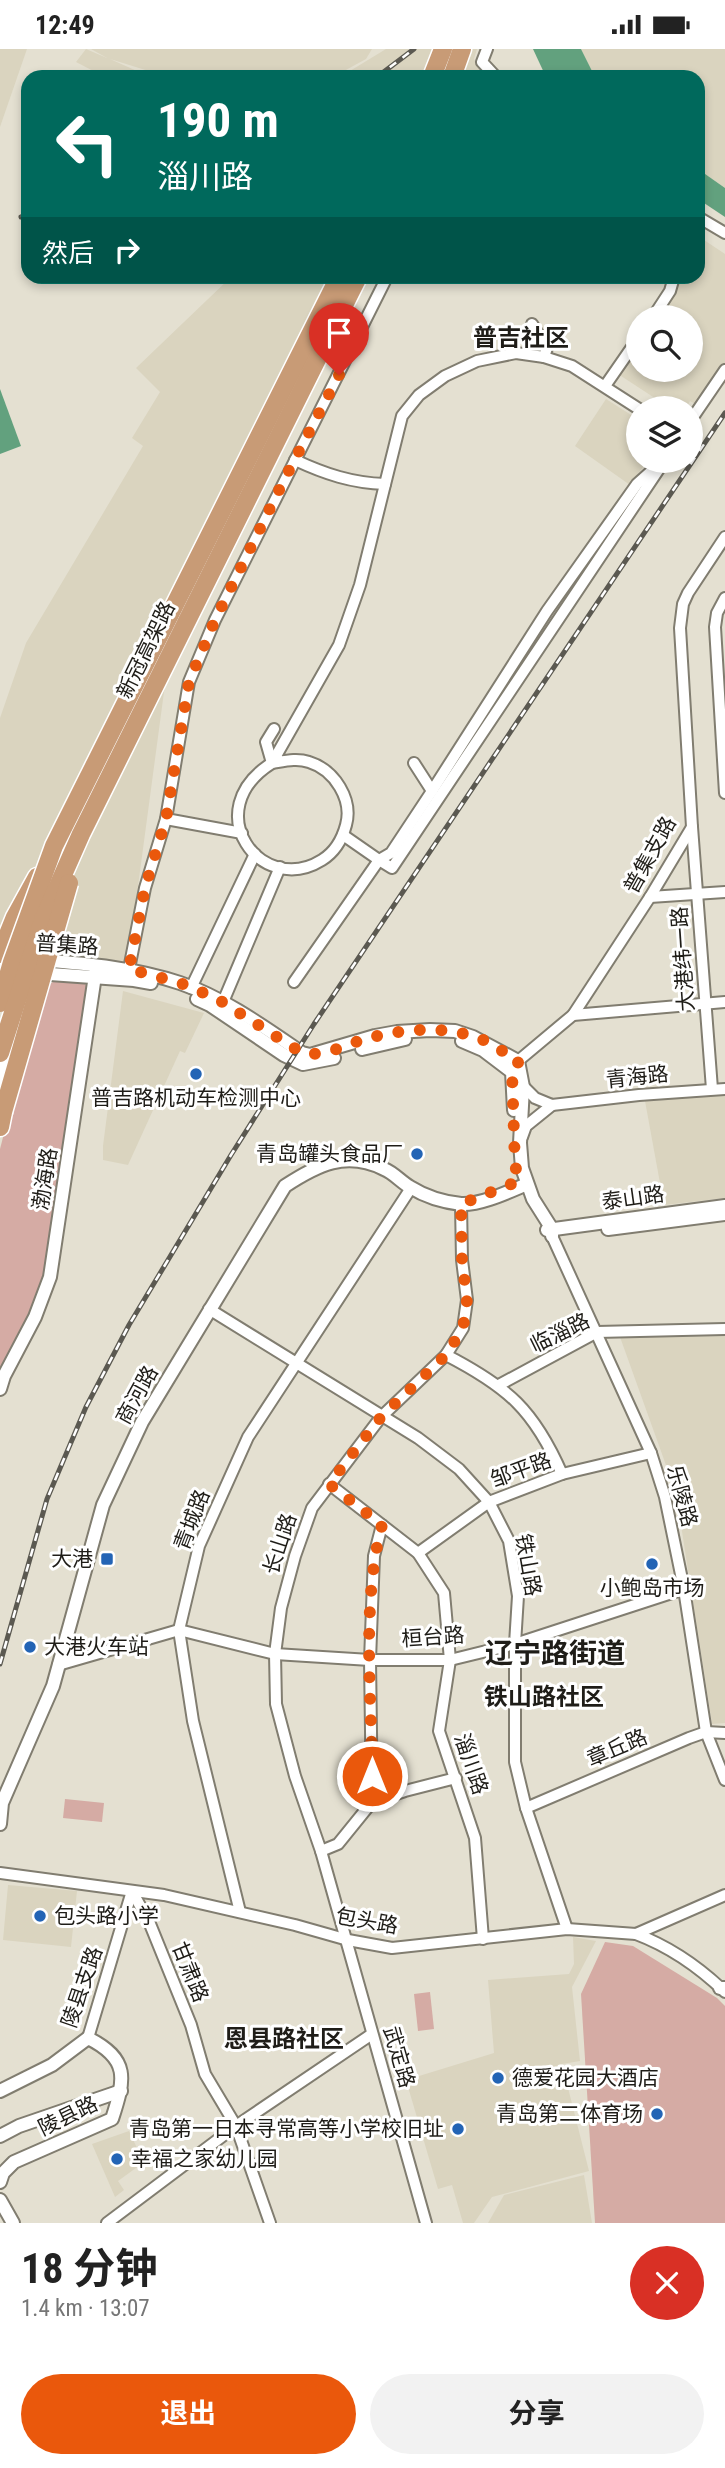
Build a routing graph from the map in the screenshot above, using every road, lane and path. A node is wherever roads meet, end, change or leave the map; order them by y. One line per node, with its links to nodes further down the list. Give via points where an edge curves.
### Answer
1 (443, 49): 4 (highway)
2 (462, 49): 5 (highway)
3 (487, 49): 6 (street, via 482,62)
4 (435, 70)
5 (455, 70)
6 (489, 70)
7 (705, 221): 8 (street)
8 (725, 233)
9 (335, 284): 37 (highway, 新冠高架路, bridge)
10 (355, 284): 35 (highway, 新冠高架路, bridge)
11 (383, 284): 21 (street)
12 (672, 284): 13 (street)
13 (661, 305)
14 (532, 324): 16 (street, via 547,348)
15 (626, 356): 18 (street)
16 (544, 357): 18 (street, via 572,366); 24 (street, via 516,353 477,361 419,395 402,416)
17 (725, 370): 20 (street)
18 (605, 386): 19 (street)
19 (626, 400)
20 (703, 402)
21 (295, 460): 24 (street, via 328,475); 32 (street, via 189,682)
22 (649, 473): 30 (street, via 547,611)
23 (655, 473): 39 (street, via 392,868)
24 (385, 484): 28 (street, via 360,585 339,645)
25 (725, 537): 33 (street, 普集支路, via 688,593 680,628)
26 (725, 598): 31 (street, via 715,627)
27 (274, 729): 28 (street, via 266,741)
28 (272, 763): 34 (street, via 256,773 244,789 238,807); 36 (street, via 291,759 327,771 340,785 347,803)
29 (414, 763): 30 (street)
30 (432, 791): 39 (street, via 391,853)
31 (725, 793)
32 (166, 819): 34 (street); 47 (street, via 145,888)
33 (692, 827): 42 (street, 大港纬一路); 43 (street, 普集支路)
34 (242, 833): 38 (street)
35 (81, 834): 56 (highway, 新冠高架路, bridge, via 43,920); 63 (highway, bridge)
36 (343, 835): 39 (street); 40 (street, via 330,855 313,865)
37 (54, 846): 44 (highway, bridge); 53 (highway, 新冠高架路, bridge)
38 (255, 854): 40 (street); 50 (street)
39 (379, 860): 49 (street)
40 (280, 867): 51 (street)
41 (725, 893): 42 (street)
42 (698, 896): 43 (street); 54 (street, 大港纬一路)
43 (650, 897): 55 (street, 普集支路)
44 (0, 954)
45 (0, 964): 46 (street, 普集路)
46 (38, 967): 48 (street, 普集路); 58 (main road)
47 (129, 969): 48 (street, 普集路); 50 (street, 普集路)
48 (96, 971): 57 (street, 普集路, via 181,992 210,1005 303,1064 402,1039 451,1039 469,1043); 79 (street, 渤海路, via 50,1277)
49 (294, 982)
50 (191, 988): 51 (street, 普集路)
51 (222, 1002): 57 (street, 普集路, via 310,1055 397,1032 456,1031 473,1037)
52 (725, 1002): 54 (street)
53 (0, 1003)
54 (706, 1004): 55 (street); 60 (street, 大港纬一路)
55 (573, 1015): 57 (street, 普集支路)
56 (0, 1053)
57 (515, 1067): 59 (street, 乐陵路); 65 (street, 乐陵路, via 515,1165)
58 (0, 1084)
59 (523, 1087): 62 (street); 64 (street, 乐陵路)
60 (712, 1089): 61 (street, 青海路); 62 (street, 青海路)
61 (725, 1089)
62 (552, 1105): 64 (street, via 526,1126)
63 (2, 1120)
64 (520, 1143): 65 (street, 乐陵路)
65 (523, 1182): 67 (street, 商河路); 68 (street, 乐陵路); 69 (street); 72 (street, 乐陵路)
66 (411, 1188): 69 (street, 商河路, via 433,1199); 73 (street, 商河路, via 384,1169 353,1159 314,1167 285,1186); 77 (street, 青城路)
67 (501, 1193): 68 (street, via 521,1196); 69 (street, 商河路)
68 (527, 1202): 72 (street, 乐陵路)
69 (461, 1204): 76 (street, 长山路, via 467,1300 463,1328)
70 (725, 1206): 72 (street, 泰山路)
71 (725, 1214): 72 (street, 泰山路)
72 (550, 1231): 75 (street, 乐陵路)
73 (209, 1309): 77 (street, 铁山路); 93 (street, 商河路, via 142,1422 103,1505)
74 (725, 1329): 75 (street, 临淄路)
75 (597, 1332): 78 (street, 临淄路); 81 (street, 乐陵路)
76 (446, 1355): 78 (street); 80 (street, 长山路)
77 (296, 1364): 80 (street, 铁山路); 88 (street, 青城路, via 248,1437 199,1546)
78 (499, 1385): 82 (street, via 527,1412)
79 (0, 1389)
80 (381, 1417): 83 (street, 长山路); 84 (street, 铁山路, via 459,1469)
81 (651, 1454): 82 (street, 邹平路); 87 (street, 乐陵路)
82 (562, 1474): 84 (street, 邹平路)
83 (329, 1484): 85 (street, 淄川路); 90 (street, 长山路, via 312,1508 295,1556)
84 (489, 1502): 86 (street, 邹平路); 89 (street, 铁山路, via 509,1541 518,1596)
85 (382, 1525): 86 (street, 淄川路); 91 (street, via 374,1556)
86 (418, 1553): 92 (street, 淄川路, via 444,1593)
87 (684, 1589): 89 (street, 桓台路); 94 (street, 乐陵路)
88 (179, 1630): 90 (street, 桓台路); 93 (street); 105 (street, 青城路, via 193,1721)
89 (514, 1644): 92 (street, 桓台路); 99 (street, 铁山路, via 515,1762)
90 (275, 1654): 91 (street, 桓台路); 101 (street, 长山路, via 276,1704)
91 (370, 1660): 92 (street, 桓台路); 98 (street)
92 (450, 1660): 96 (street, 淄川路, via 439,1731)
93 (58, 1665): 100 (street, 商河路, via 2,1803)
94 (706, 1732): 95 (street, 章丘路); 97 (street, 乐陵路); 99 (street, 章丘路)
95 (725, 1733)
96 (456, 1778): 98 (street); 109 (street, 淄川路, via 475,1838)
97 (725, 1780)
98 (372, 1803): 101 (street, via 338,1845)
99 (526, 1808): 106 (street, 铁山路)
100 (0, 1824)
101 (321, 1851): 108 (street, 长山路)
102 (0, 1873): 103 (street, 包头路)
103 (132, 1891): 105 (street, 包头路); 112 (street, 陵县支路); 117 (street, 甘肃路, via 191,2025 205,2074)
104 (725, 1895): 107 (street, 包头路)
105 (240, 1912): 108 (street, 包头路)
106 (567, 1929): 107 (street, 包头路); 109 (street, 包头路)
107 (636, 1934): 110 (street, via 666,1948)
108 (348, 1940): 109 (street, 包头路, via 392,1948); 111 (street, 武定路)
109 (483, 1940)
110 (724, 1989)
111 (372, 2033): 117 (street); 124 (street, 武定路)
112 (88, 2038): 114 (street, 陵县支路); 116 (street, 陵县路, via 117,2059)
113 (0, 2081): 114 (street)
114 (22, 2082): 115 (street, 陵县支路)
115 (0, 2091)
116 (121, 2091): 118 (street); 119 (street, 陵县路, via 112,2119 14,2162)
117 (236, 2126): 122 (street); 123 (street, 甘肃路)
118 (0, 2136)
119 (0, 2182)
120 (0, 2200): 121 (street)
121 (13, 2223)
122 (107, 2223)
123 (270, 2223)
124 (426, 2223)

